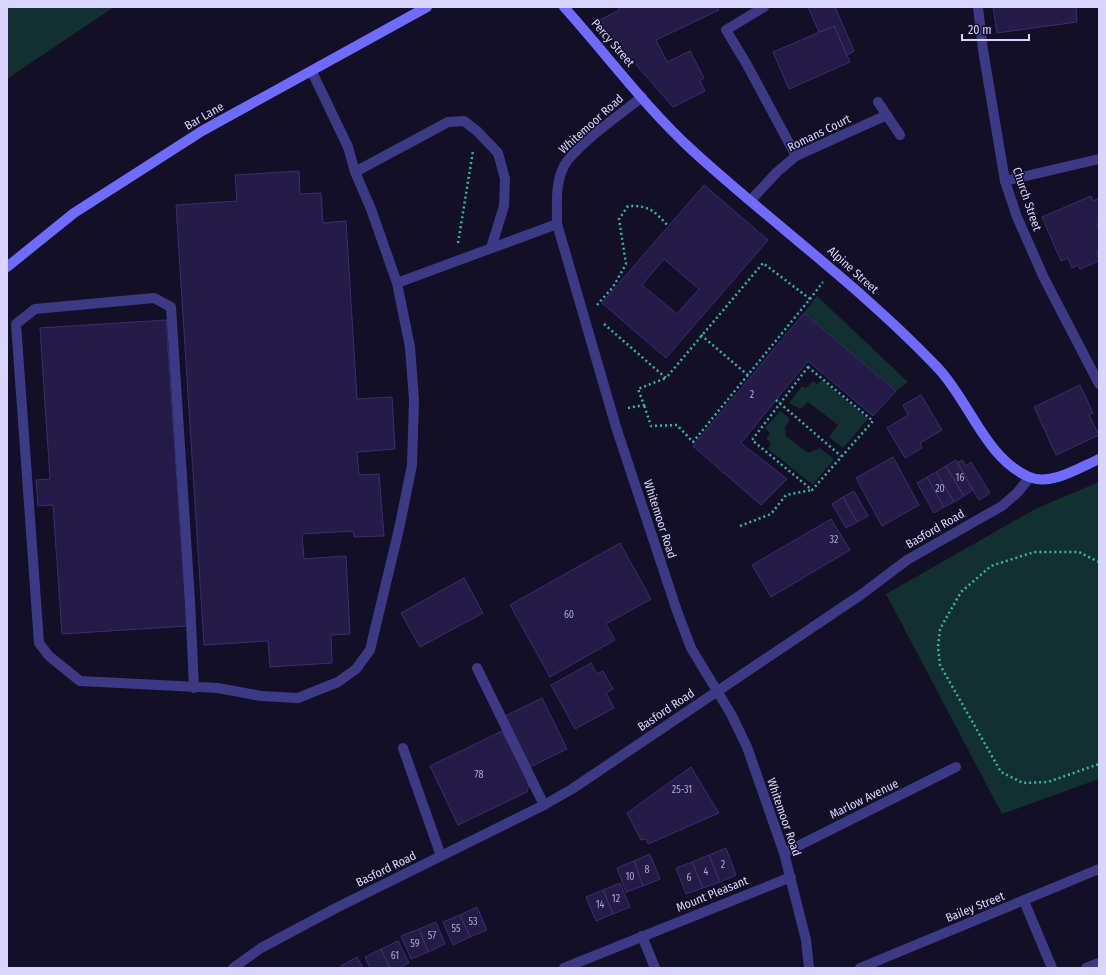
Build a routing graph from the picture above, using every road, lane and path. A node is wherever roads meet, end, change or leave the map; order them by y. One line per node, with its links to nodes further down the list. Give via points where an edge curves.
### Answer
1 (427, 7): 5 (street, Bar Lane)
2 (564, 7): 6 (street, Percy Street)
3 (764, 7): 11 (street, via 726,30)
4 (978, 7): 14 (street, Church Street)
5 (312, 72): 13 (street, via 348,147); 20 (street, Bar Lane, via 202,131 106,192 74,213)
6 (642, 97): 15 (street, Alpine Street, via 692,150); 16 (street, Whitemoor Road, via 573,154 564,167 557,195)
7 (878, 102): 8 (street)
8 (887, 116): 10 (street); 11 (street, Romans Court)
9 (477, 131): 13 (street, via 464,121 448,122); 18 (street, via 498,153 505,179 504,206); 19 (path)
10 (900, 135)
11 (796, 156): 15 (street, Romans Court)
12 (1099, 159): 14 (street)
13 (355, 172): 21 (street)
14 (1005, 181): 28 (street, Church Street, via 1017,217 1044,278)
15 (751, 200): 35 (street, Alpine Street, via 834,270 938,368 964,401 1002,460)
16 (558, 224): 18 (street); 32 (street, Whitemoor Road)
17 (668, 226): 22 (path, via 657,214 643,206 628,206 619,219 626,264 613,287 597,304)
18 (490, 248): 19 (street)
19 (455, 261): 21 (street)
20 (7, 267)
21 (397, 283): 40 (street, via 410,347 414,400 412,465 370,650 356,669 338,682 298,698 261,696 218,688)
22 (598, 312)
23 (600, 320): 27 (path)
24 (700, 335): 25 (path); 25 (path, via 763,262 810,299); 27 (path)
25 (746, 375): 26 (path); 31 (path, via 693,442 677,425 651,426)
26 (750, 377)
27 (666, 378): 31 (path, via 638,389)
28 (1099, 384)
29 (776, 400): 30 (path)
30 (780, 403): 33 (path); 33 (path, via 808,367 873,421); 36 (path, via 752,440)
31 (644, 405): 32 (path)
32 (613, 413): 41 (street, Whitemoor Road, via 677,611 692,648)
33 (841, 456): 36 (path)
34 (1099, 459): 35 (street, via 1054,478)
35 (1030, 477): 41 (street, Basford Road, via 1002,506 907,560 862,594)
36 (812, 490): 37 (path, via 786,495 771,514)
37 (740, 526)
38 (1099, 562): 43 (path, via 1079,552 1034,552 991,566 961,592 940,629 938,647 940,665 1001,772 1023,783 1048,782)
39 (477, 668): 45 (street)
40 (194, 688): 40 (street, via 171,308 154,298 35,309 16,324 39,643 49,656 80,681)
41 (718, 691): 45 (street, Basford Road); 46 (street, Whitemoor Road, via 747,747)
42 (403, 748): 47 (street)
43 (1099, 764)
44 (956, 767): 46 (street, Marlow Avenue)
45 (544, 805): 47 (street, Basford Road)
46 (784, 853): 49 (street, Whitemoor Road)
47 (441, 856): 53 (street, Basford Road, via 261,948)
48 (1099, 869): 50 (street, Bailey Street)
49 (791, 877): 51 (street, Mount Pleasant); 56 (street, Whitemoor Road, via 806,940)
50 (1024, 901): 57 (street, Bailey Street); 58 (street)
51 (642, 936): 54 (street, Mount Pleasant); 55 (street)
52 (1099, 963): 59 (street)
53 (233, 968)
54 (564, 968)
55 (655, 968)
56 (809, 968)
57 (860, 968)
58 (1052, 968)
59 (1086, 968)

